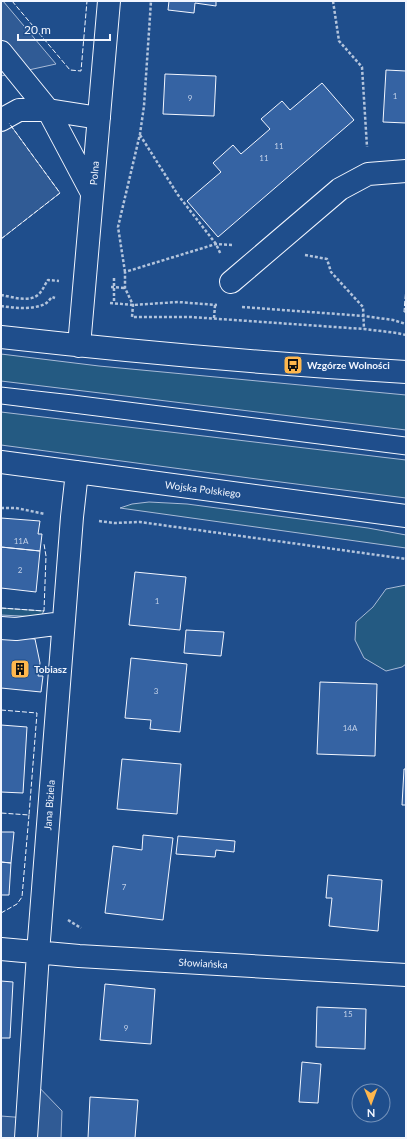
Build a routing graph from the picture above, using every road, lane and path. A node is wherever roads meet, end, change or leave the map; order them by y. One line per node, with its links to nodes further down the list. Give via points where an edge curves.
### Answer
1 (108, 1): 6 (street, Polna)
2 (151, 1): 8 (path)
3 (333, 1): 10 (path, via 339,41 362,67)
4 (1, 52): 5 (street)
5 (48, 110): 6 (street); 7 (street, via 19,110); 11 (street)
6 (99, 118): 11 (street, Polna)
7 (1, 120)
8 (140, 134): 12 (path, via 118,227); 13 (path, via 178,195 216,244)
9 (406, 171): 10 (street)
10 (368, 174): 13 (street, via 340,189)
11 (92, 194): 21 (street, Polna)
12 (125, 272)
13 (231, 282)
14 (178, 302): 15 (path)
15 (223, 306)
16 (238, 307): 18 (path, via 364,316)
17 (191, 317): 19 (path, via 364,329)
18 (406, 324)
19 (406, 335)
20 (1, 337): 21 (street)
21 (79, 346): 22 (street)
22 (406, 372)
23 (1, 462): 24 (street, Wojska Polskiego)
24 (77, 472): 27 (street, Wojska Polskiego); 30 (street, Jana Biziela)
25 (1, 508): 26 (path)
26 (41, 513)
27 (406, 516)
28 (105, 522): 29 (path, via 140,522)
29 (406, 559)
30 (63, 623): 31 (street, via 16,629); 33 (street, Jana Biziela)
31 (1, 628)
32 (1, 949): 33 (street, Słowiańska)
33 (38, 953): 34 (street, Słowiańska); 35 (street, Jana Biziela)
34 (406, 975)
35 (26, 1138)

